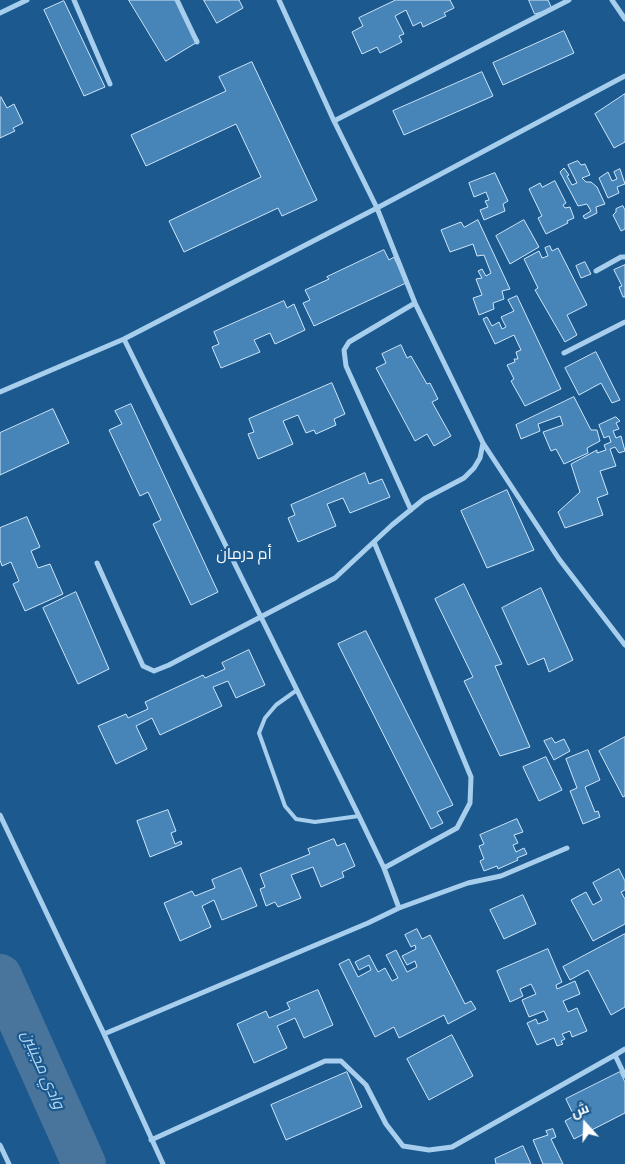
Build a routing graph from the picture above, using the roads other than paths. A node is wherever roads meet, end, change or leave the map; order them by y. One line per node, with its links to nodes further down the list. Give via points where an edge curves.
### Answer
1 (26, 0): 7 (street)
2 (74, 0): 11 (street)
3 (177, 0): 9 (street)
4 (279, 0): 12 (street)
5 (569, 0): 12 (street)
6 (612, 0): 8 (street)
7 (0, 13)
8 (625, 19)
9 (197, 42)
10 (625, 76): 13 (street)
11 (110, 84)
12 (334, 121): 13 (street)
13 (377, 208): 16 (street); 18 (street)
14 (625, 257): 15 (street)
15 (596, 271)
16 (415, 303): 21 (street); 22 (street, via 349,342 344,350 346,366)
17 (625, 322): 19 (street)
18 (124, 339): 20 (street); 25 (street)
19 (564, 354)
20 (0, 392)
21 (483, 443): 22 (street, via 480,458 464,478 424,499); 26 (street, via 559,559)
22 (411, 510): 23 (street)
23 (374, 542): 25 (street, via 336,578); 31 (street, via 471,777 470,803 457,828)
24 (97, 563): 25 (street, via 142,666 154,671)
25 (262, 618): 27 (street)
26 (625, 644)
27 (297, 690): 29 (street); 29 (lane, via 276,705 265,718 259,734 285,806 296,819 315,822)
28 (0, 815): 33 (street)
29 (359, 816): 31 (street)
30 (567, 848): 32 (street, via 500,876 468,883)
31 (384, 868): 32 (street)
32 (399, 908): 33 (street)
33 (104, 1034): 37 (street)
34 (625, 1049): 35 (street)
35 (614, 1055): 36 (street); 37 (street, via 452,1147 430,1150 403,1146 386,1124 366,1085 341,1061 334,1060 314,1065)
36 (625, 1076)
37 (151, 1140): 40 (street)
38 (0, 1145): 39 (street)
39 (9, 1164)
40 (163, 1164)

